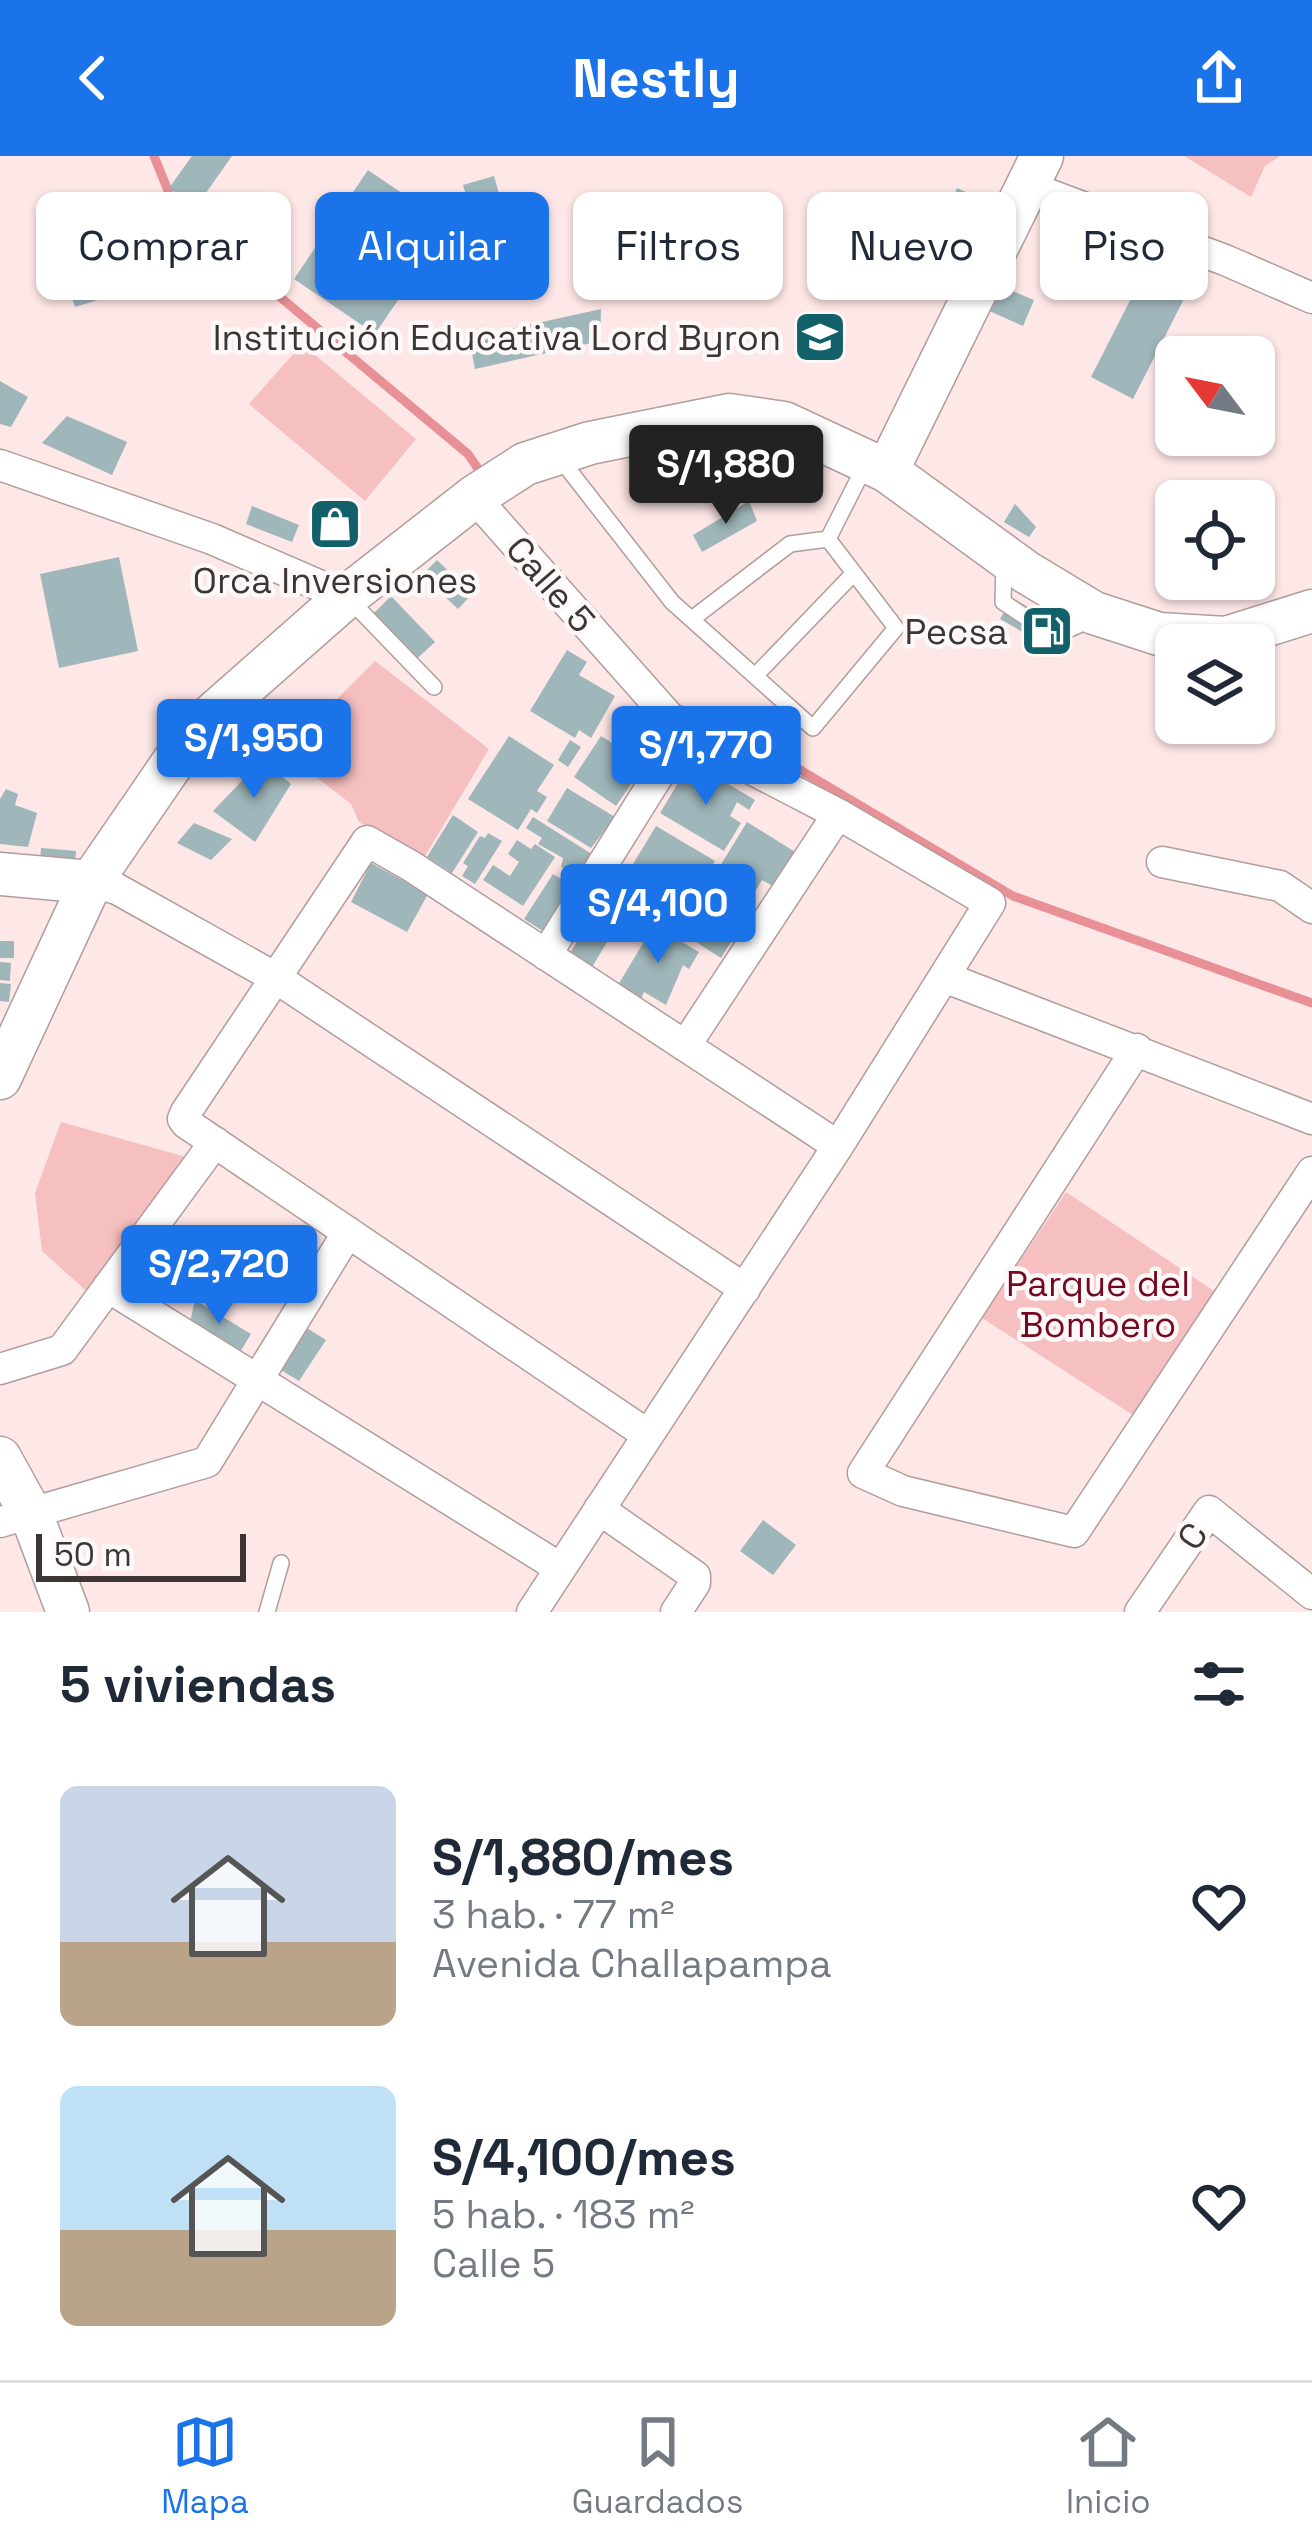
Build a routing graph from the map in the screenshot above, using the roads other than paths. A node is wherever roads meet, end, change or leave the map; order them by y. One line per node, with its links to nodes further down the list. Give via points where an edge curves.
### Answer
1 (1036, 172): 2 (street); 5 (street)
2 (1312, 298)
3 (540, 459): 5 (street, via 729,415 784,423); 6 (street); 11 (lane)
4 (0, 465): 9 (street, via 212,539)
5 (877, 466): 7 (lane); 10 (street, via 1101,616 1159,634 1226,638)
6 (478, 494): 9 (street); 14 (street, Calle 5)
7 (829, 539): 8 (lane); 11 (lane, via 790,544)
8 (854, 573): 12 (lane); 12 (lane, via 896,628 813,728)
9 (346, 597): 13 (lane); 18 (street, via 185,745)
10 (1312, 611)
11 (692, 619): 12 (lane)
12 (755, 676)
13 (434, 686)
14 (684, 734): 15 (street, Calle 5); 20 (street)
15 (838, 814): 21 (street, Calle 5, via 989,902); 23 (street)
16 (1162, 862): 19 (street, via 1280,886)
17 (0, 874): 18 (street)
18 (91, 882): 22 (street); 25 (street)
19 (1312, 908)
20 (546, 955): 22 (street, via 367,842); 23 (street)
21 (944, 977): 24 (street); 28 (street)
22 (276, 978): 27 (street, via 184,1116); 32 (street)
23 (685, 1046): 28 (street)
24 (1137, 1048): 26 (street); 29 (street, via 862,1473 903,1491 1074,1532)
25 (0, 1078)
26 (1312, 1119)
27 (214, 1142): 30 (street); 31 (street)
28 (838, 1147): 32 (street)
29 (1312, 1172)
30 (348, 1232): 34 (street); 35 (street)
31 (108, 1288): 33 (street, via 62,1350); 34 (street)
32 (745, 1289): 35 (street)
33 (0, 1369)
34 (255, 1379): 38 (street, via 203,1465); 40 (street)
35 (648, 1435): 37 (street)
36 (0, 1458): 38 (street)
37 (598, 1509): 40 (street); 45 (street, via 694,1575)
38 (16, 1519): 42 (street)
39 (281, 1563): 43 (lane)
40 (560, 1568): 44 (street)
41 (1312, 1594): 46 (street, C, via 1209,1511)
42 (68, 1612)
43 (267, 1612)
44 (532, 1612)
45 (676, 1612)
46 (1140, 1612)

